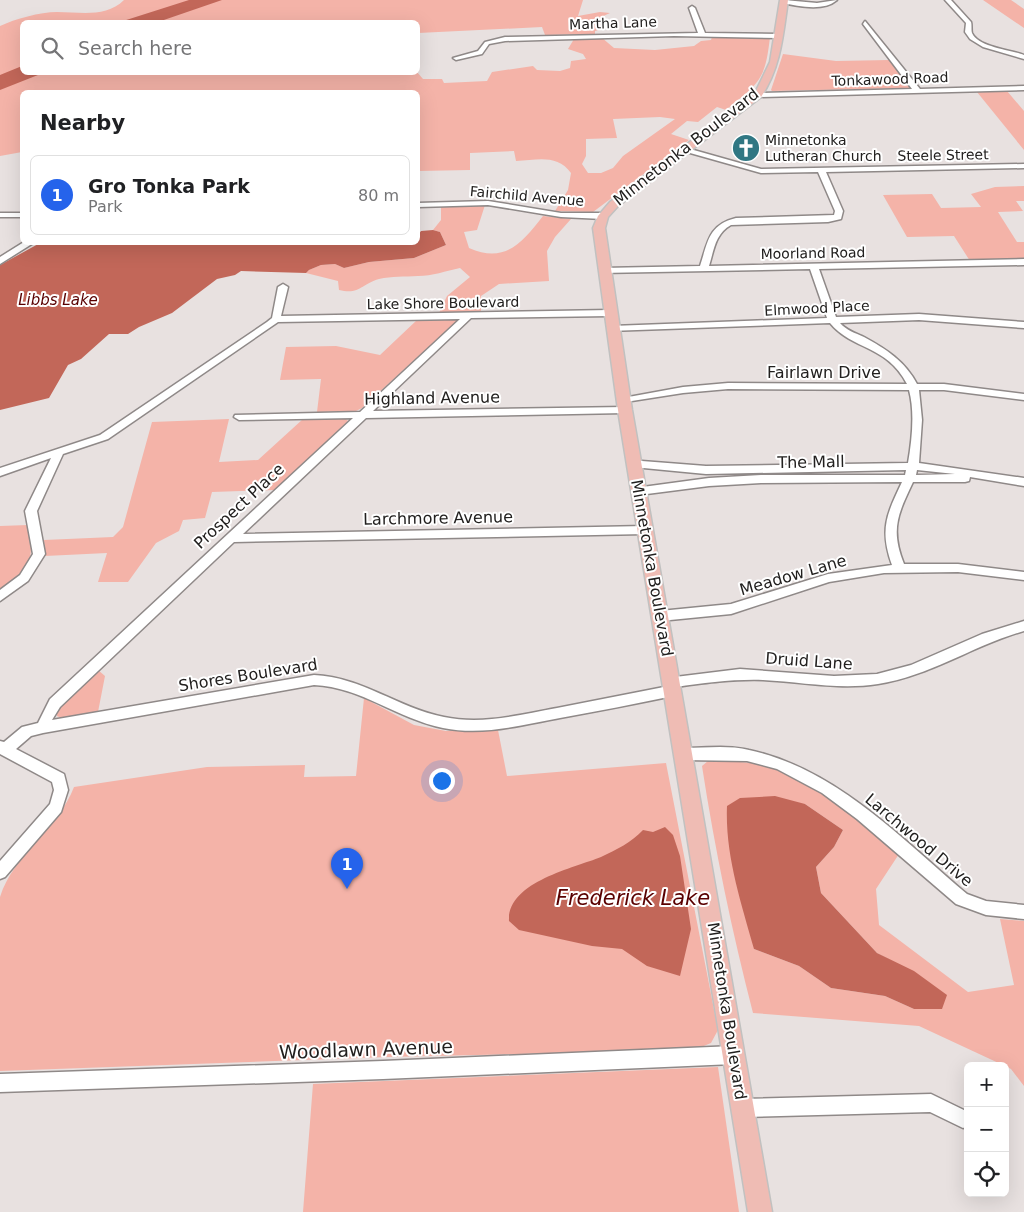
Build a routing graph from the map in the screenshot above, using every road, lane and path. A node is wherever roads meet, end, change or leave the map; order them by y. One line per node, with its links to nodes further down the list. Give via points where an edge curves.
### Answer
1 (834, 0): 3 (street, via 819,5)
2 (948, 0): 10 (street, via 969,23 968,32 972,38)
3 (784, 1): 8 (main road, Minnetonka Boulevard)
4 (692, 8): 7 (street)
5 (865, 23): 13 (street)
6 (520, 31): 9 (street)
7 (702, 34): 8 (street, Martha Lane); 9 (street, Martha Lane)
8 (778, 36): 14 (main road, Minnetonka Boulevard, via 767,83)
9 (523, 38): 11 (street, Martha Lane, via 492,41 475,55)
10 (1024, 57)
11 (456, 58)
12 (1024, 88): 13 (street, Tonkawood Road)
13 (918, 90): 14 (street, Tonkawood Road)
14 (758, 94): 15 (main road, Minnetonka Boulevard)
15 (686, 150): 17 (street, Steele Street, via 761,171); 21 (main road, Minnetonka Boulevard, via 614,204)
16 (1024, 166): 17 (street, Steele Street)
17 (820, 170): 26 (street, via 839,211 838,217 723,224 717,230)
18 (420, 205): 21 (street, Fairchild Avenue, via 488,203 561,215)
19 (0, 215): 20 (street)
20 (20, 215)
21 (603, 216): 27 (main road, Minnetonka Boulevard, via 599,228)
22 (27, 245): 23 (street)
23 (0, 261)
24 (1024, 262): 25 (street, Moorland Road)
25 (814, 267): 26 (street, Moorland Road); 31 (street)
26 (704, 269): 27 (street, Moorland Road)
27 (603, 271): 32 (main road, Minnetonka Boulevard)
28 (283, 287): 30 (street)
29 (468, 316): 30 (street, Lake Shore Boulevard); 32 (street, Lake Shore Boulevard); 37 (street, Prospect Place)
30 (276, 319): 39 (street, via 104,437)
31 (833, 320): 32 (street, Elmwood Place); 33 (street, Elmwood Place, via 919,317); 34 (street, via 845,332 890,356 903,369)
32 (611, 321): 36 (main road, Minnetonka Boulevard)
33 (1024, 325)
34 (912, 387): 35 (street, Fairlawn Drive, via 944,386); 36 (street, Fairlawn Drive, via 728,386 683,390); 41 (street, via 916,399)
35 (1024, 397)
36 (624, 405): 37 (street, Highland Avenue); 40 (main road, Minnetonka Boulevard)
37 (361, 414): 38 (street, Highland Avenue); 48 (street, Prospect Place)
38 (239, 417)
39 (59, 452): 42 (street); 51 (street, via 32,511 39,554 24,578)
40 (634, 463): 41 (street, The Mall, via 706,470); 46 (main road, Minnetonka Boulevard)
41 (914, 466): 43 (street, The Mall); 44 (street)
42 (0, 472)
43 (985, 476): 44 (street, The Mall); 45 (street, The Mall)
44 (908, 478): 46 (street, The Mall, via 761,479 708,482); 49 (street, via 890,524 892,550)
45 (1024, 482)
46 (639, 492): 47 (main road, Minnetonka Boulevard)
47 (645, 530): 48 (street, Larchmore Avenue); 52 (main road, Minnetonka Boulevard)
48 (232, 538): 55 (street, Prospect Place, via 55,703)
49 (899, 568): 50 (street, Meadow Lane, via 958,568); 52 (street, Meadow Lane, via 828,578 731,609)
50 (1024, 576)
51 (0, 596)
52 (660, 616): 54 (main road, Minnetonka Boulevard)
53 (1024, 626): 54 (street, Druid Lane, via 1007,630 916,670 878,679 843,682 761,674 724,675)
54 (672, 686): 55 (street, Shores Boulevard, via 495,725 473,726 432,720 346,683 314,680); 57 (main road, Minnetonka Boulevard)
55 (43, 727): 56 (street, Shores Boulevard, via 27,731)
56 (3, 748): 58 (street, via 59,778 61,790 56,806)
57 (684, 754): 59 (street, Larchwood Drive, via 747,755 781,764 862,814 962,899 986,908); 60 (main road, Minnetonka Boulevard)
58 (0, 872)
59 (1024, 912)
60 (734, 1055): 61 (street, Woodlawn Avenue); 62 (main road, Minnetonka Boulevard)
61 (0, 1083)
62 (742, 1108): 63 (street, via 931,1103); 64 (main road, Minnetonka Boulevard)
63 (963, 1119)
64 (760, 1212)

